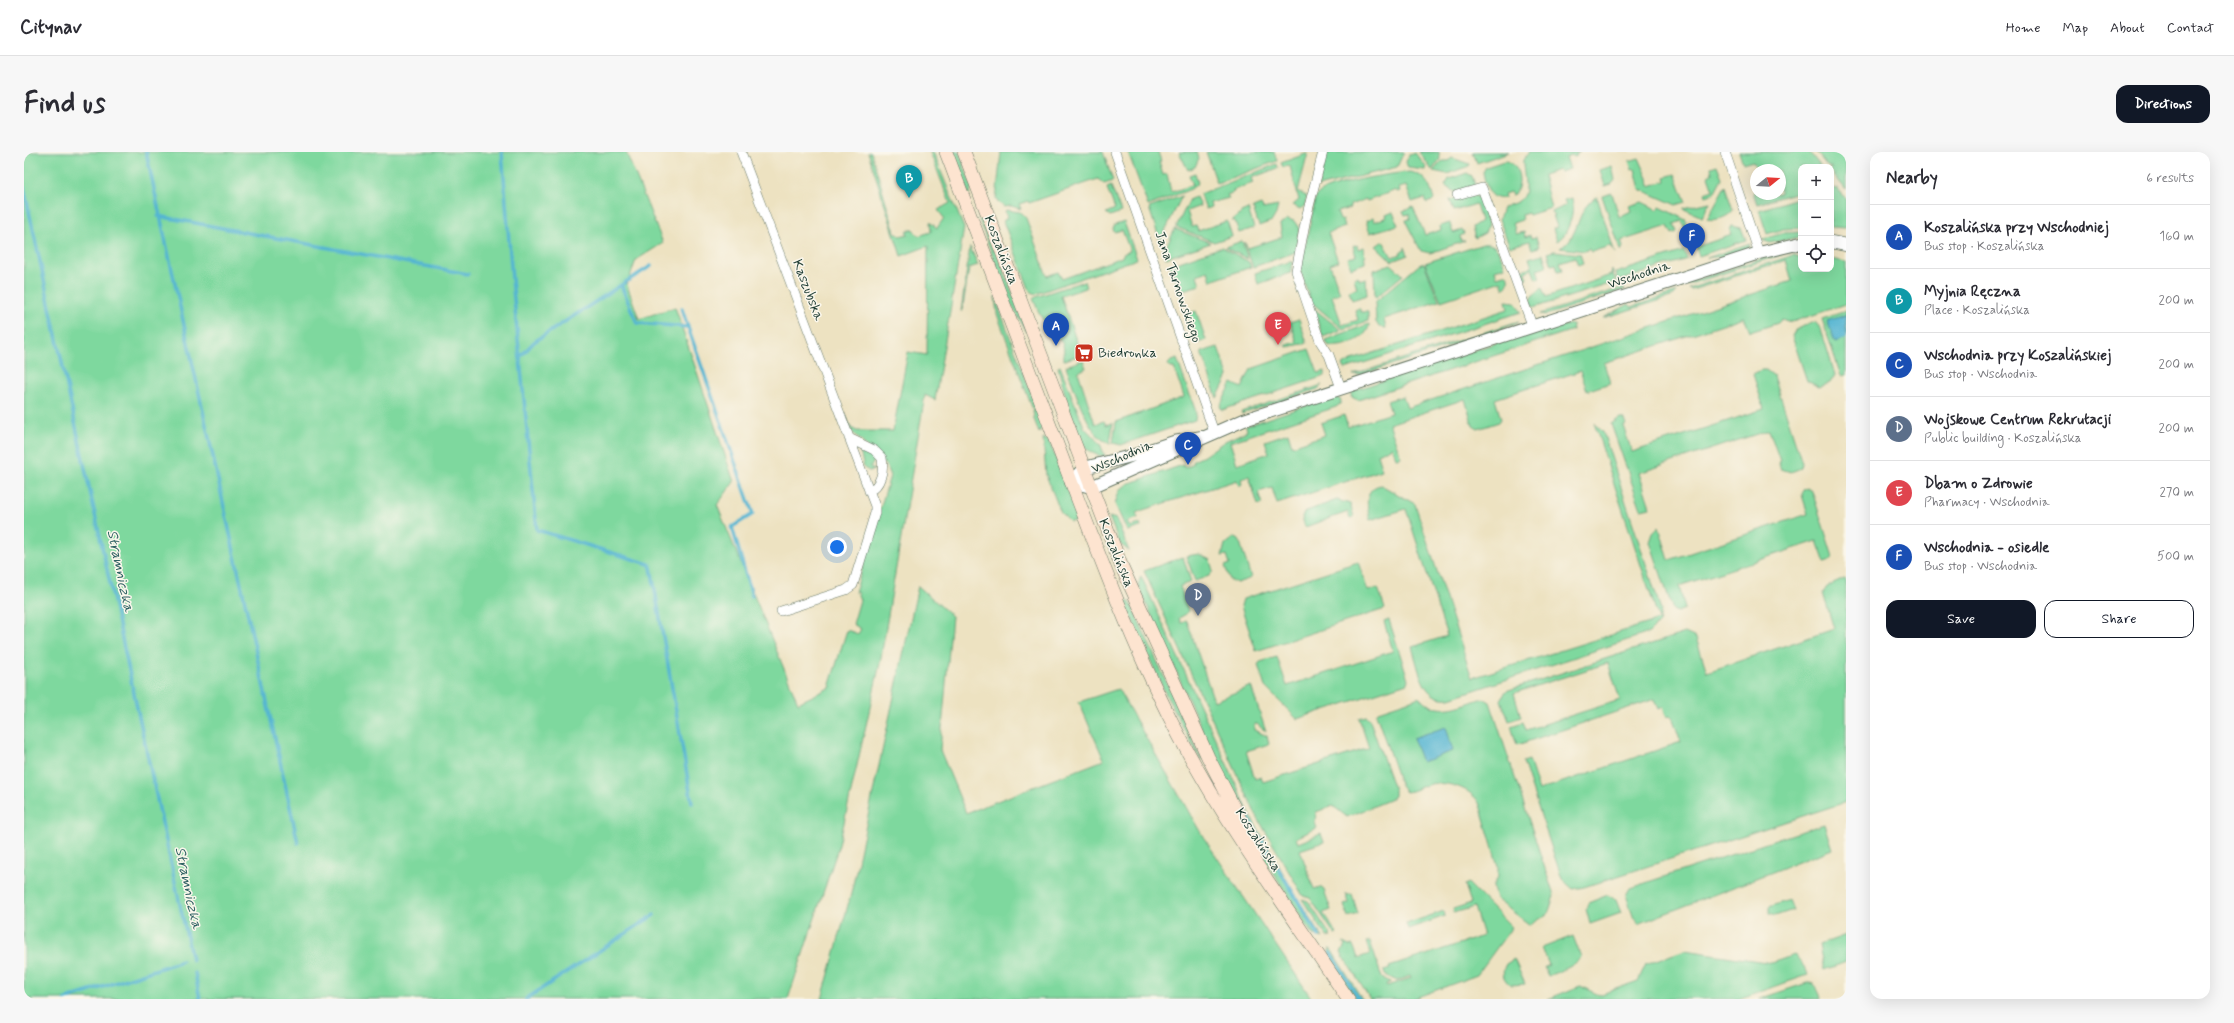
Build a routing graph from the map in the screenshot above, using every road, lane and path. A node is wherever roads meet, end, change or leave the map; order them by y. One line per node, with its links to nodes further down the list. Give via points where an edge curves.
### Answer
1 (741, 152): 16 (street, Kaszubska)
2 (946, 152): 18 (main road, Koszalińska)
3 (964, 152): 17 (main road, Koszalińska)
4 (1115, 152): 14 (street, Jana Tarnowskiego)
5 (1323, 152): 13 (street, via 1296,271 1320,341 1329,355)
6 (1725, 152): 11 (street)
7 (1457, 195): 12 (street, via 1482,188)
8 (1834, 242): 10 (street)
9 (1798, 244): 11 (street, Wschodnia)
10 (1846, 244)
11 (1759, 252): 12 (street, Wschodnia)
12 (1532, 325): 13 (street, Wschodnia)
13 (1341, 388): 14 (street, Wschodnia)
14 (1214, 432): 15 (street, Wschodnia)
15 (1202, 437): 17 (street, Wschodnia, via 1174,442); 19 (street, Wschodnia)
16 (849, 438): 20 (street, Kaszubska); 20 (street, via 874,450 882,458 882,477)
17 (1084, 468): 18 (street, Wschodnia); 19 (main road, Koszalińska)
18 (1071, 482): 19 (street, Wschodnia); 22 (main road, Koszalińska, via 1128,626 1175,727 1231,827 1271,889)
19 (1091, 487): 22 (main road, Koszalińska, via 1123,571 1208,757 1248,838)
20 (869, 491): 21 (street, Kaszubska, via 875,513 853,585 846,590)
21 (781, 611)
22 (1309, 940): 23 (main road, Koszalińska)
23 (1348, 999)

